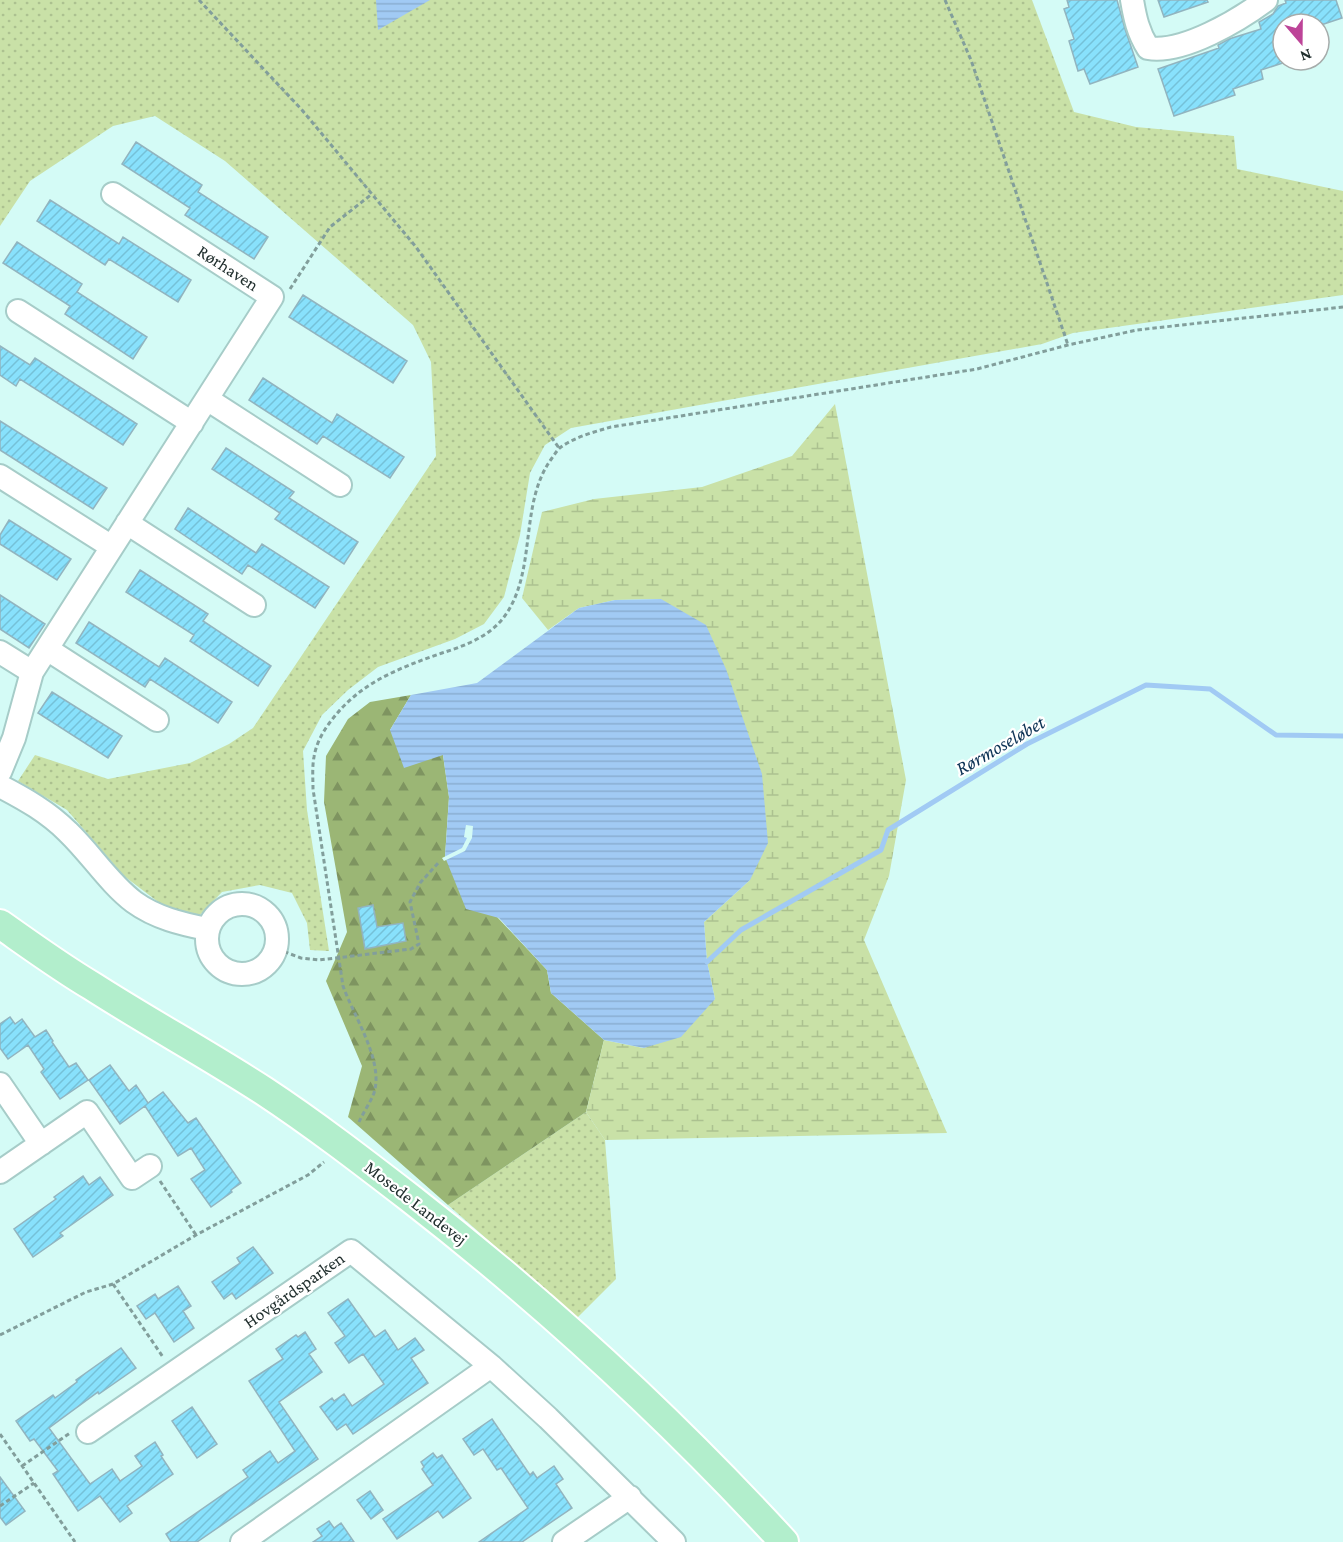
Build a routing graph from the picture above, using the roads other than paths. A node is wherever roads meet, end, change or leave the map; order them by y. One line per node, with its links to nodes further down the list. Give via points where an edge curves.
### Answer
1 (1132, 0): 2 (street, via 1140,35 1148,48 1159,50 1195,40 1242,18)
2 (1266, 0)
3 (113, 194): 5 (street, Rørhaven, via 272,297)
4 (18, 311): 6 (street)
5 (207, 399): 6 (street, Rørhaven); 8 (street)
6 (192, 423): 9 (street, Rørhaven)
7 (0, 476): 10 (street)
8 (340, 485)
9 (127, 524): 10 (street, Rørhaven); 11 (street)
10 (112, 547): 12 (street, Rørhaven)
11 (254, 605)
12 (47, 649): 14 (street, Rørhaven); 15 (street)
13 (0, 652): 14 (street)
14 (32, 672): 16 (street, Rørhaven)
15 (157, 720)
16 (0, 772)
17 (0, 786): 19 (street, via 40,807 69,832 135,903 168,920)
18 (0, 924): 30 (main road, Mosede Landevej, via 90,985 264,1092 465,1240 651,1405)
19 (207, 929): 19 (street, via 217,913 233,904 252,904 273,922 277,949 259,970 232,974 216,964 207,948)
20 (0, 1084): 21 (street)
21 (41, 1144): 22 (street, via 87,1112 132,1178); 23 (street)
22 (150, 1166)
23 (0, 1172)
24 (491, 1366): 25 (street, Hovgårdsparken, via 351,1251); 26 (street, Hovgårdsparken); 27 (street)
25 (88, 1432)
26 (630, 1497): 28 (street); 29 (street, Hovgårdsparken)
27 (242, 1542)
28 (564, 1542)
29 (674, 1542)
30 (784, 1542)

